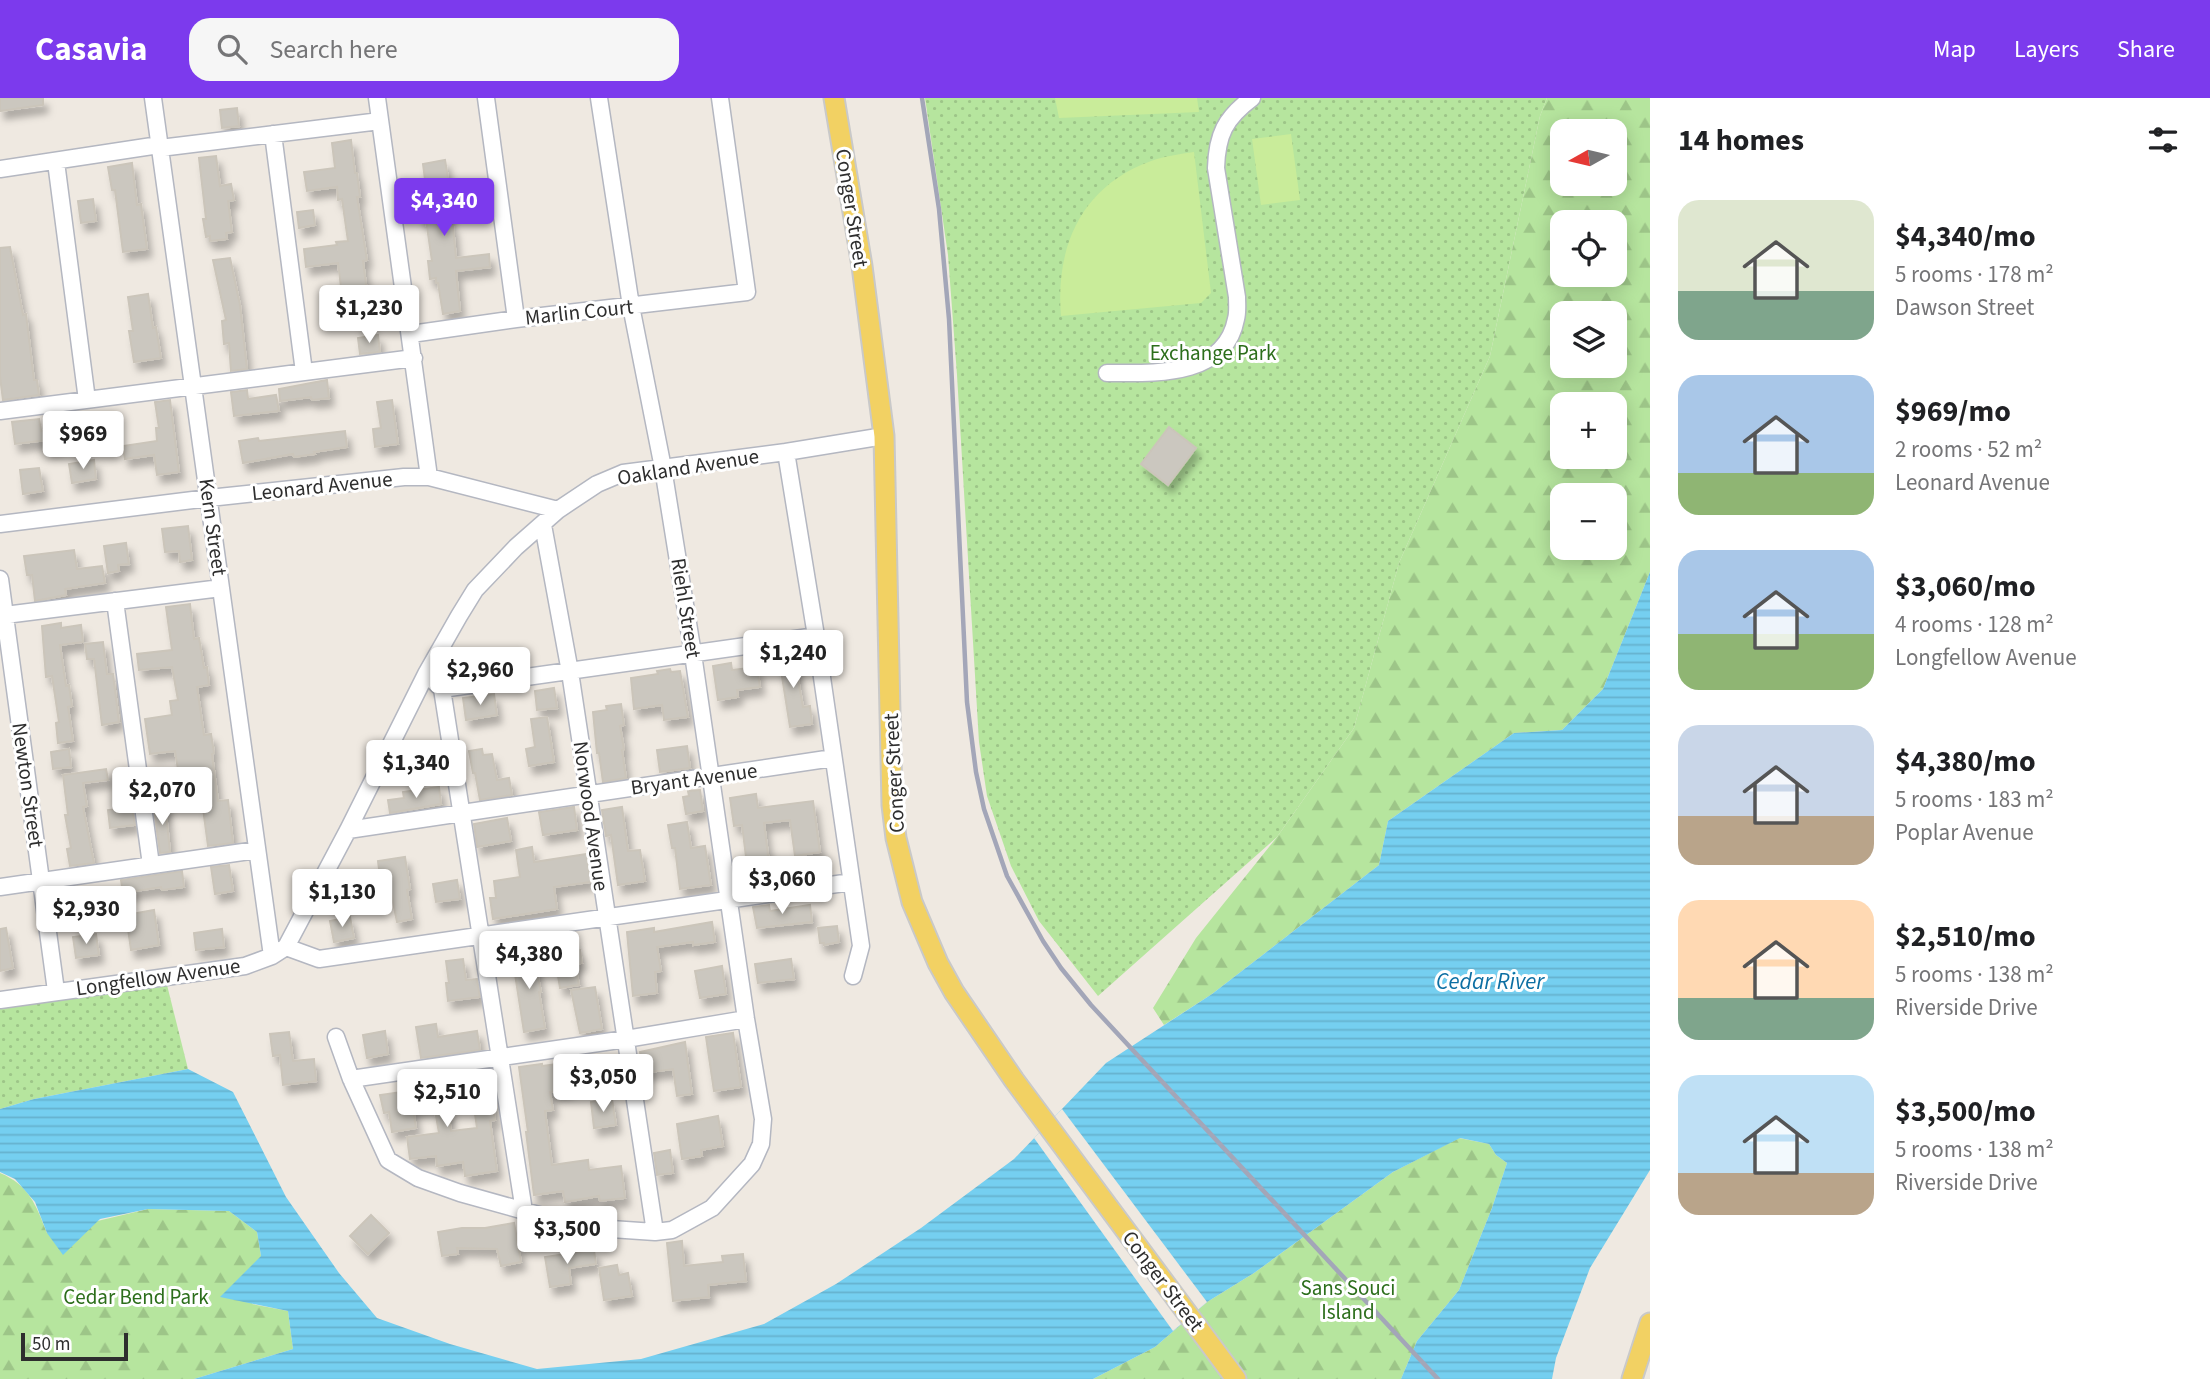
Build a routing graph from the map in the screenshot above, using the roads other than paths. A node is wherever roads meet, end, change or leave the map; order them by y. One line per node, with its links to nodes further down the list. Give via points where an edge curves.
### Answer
1 (153, 98): 10 (street, Kern Street)
2 (377, 98): 8 (street)
3 (486, 98): 14 (street)
4 (599, 98): 13 (street, Riehl Street)
5 (720, 98): 13 (street, Marlin Court, via 747,292)
6 (834, 98): 22 (main road, Conger Street)
7 (1252, 98): 18 (street, via 1236,109 1222,129 1216,149 1237,297 1230,339 1211,359 1187,369)
8 (380, 121): 9 (street); 15 (street)
9 (273, 134): 10 (street); 17 (street)
10 (160, 147): 11 (street); 19 (street, Kern Street)
11 (56, 162): 12 (street); 20 (street)
12 (0, 169)
13 (631, 306): 14 (street, Marlin Court); 24 (street, Riehl Street)
14 (516, 319): 15 (street, Marlin Court)
15 (411, 334): 16 (street)
16 (414, 358): 17 (street); 25 (street)
17 (304, 372): 19 (street)
18 (1107, 373)
19 (193, 385): 20 (street); 26 (street, Kern Street)
20 (87, 400): 21 (street)
21 (0, 411)
22 (884, 436): 23 (street, Oakland Avenue); 66 (main road, Conger Street, via 891,779 895,827 912,902 954,992)
23 (786, 452): 24 (street, Oakland Avenue); 35 (street)
24 (663, 468): 27 (street, Oakland Avenue, via 623,473); 36 (street, Riehl Street)
25 (429, 477): 26 (street, Leonard Avenue, via 378,478); 27 (street, Leonard Avenue)
26 (209, 498): 28 (street, Leonard Avenue); 31 (street, Kern Street)
27 (558, 510): 29 (street, Oakland Avenue)
28 (0, 524)
29 (543, 525): 37 (street, Norwood Avenue); 38 (street, Oakland Avenue, via 475,590)
30 (0, 579): 33 (street, Newton Street)
31 (221, 587): 32 (street); 45 (street, Kern Street)
32 (116, 601): 33 (street); 46 (street)
33 (5, 615): 34 (street, Newton Street)
34 (4, 634): 47 (street, Newton Street)
35 (816, 636): 36 (street); 40 (street)
36 (693, 654): 37 (street); 41 (street, Riehl Street)
37 (570, 672): 39 (street); 42 (street, Norwood Avenue)
38 (426, 674): 39 (street); 44 (street, Oakland Avenue)
39 (442, 689): 43 (street)
40 (833, 758): 41 (street, Bryant Avenue); 48 (street)
41 (712, 776): 42 (street, Bryant Avenue); 50 (street, Riehl Street)
42 (588, 794): 43 (street, Bryant Avenue); 51 (street, Norwood Avenue)
43 (462, 814): 44 (street, Bryant Avenue); 52 (street)
44 (348, 830): 53 (street, Oakland Avenue)
45 (257, 850): 46 (street); 54 (street, Kern Street)
46 (151, 865): 47 (street)
47 (42, 881): 49 (street); 56 (street, Newton Street)
48 (851, 882): 50 (street); 55 (street, via 861,946)
49 (0, 887)
50 (730, 899): 51 (street); 58 (street, Riehl Street)
51 (607, 918): 52 (street); 60 (street, Norwood Avenue)
52 (482, 937): 53 (street, via 319,959); 61 (street)
53 (286, 947): 54 (street, Longfellow Avenue)
54 (271, 956): 56 (street, Longfellow Avenue, via 245,966)
55 (853, 976)
56 (56, 991): 57 (street, Longfellow Avenue)
57 (0, 1000)
58 (746, 1019): 60 (street); 64 (street, Riehl Street, via 763,1119 761,1144 752,1164 712,1208 672,1230)
59 (336, 1037): 62 (street)
60 (626, 1039): 61 (street); 64 (street, Norwood Avenue)
61 (499, 1057): 62 (street); 63 (street)
62 (352, 1079): 63 (street, via 388,1160 418,1178)
63 (524, 1211): 64 (street, via 564,1222)
64 (655, 1232)
65 (1650, 1324): 67 (main road)
66 (1236, 1379)
67 (1632, 1379)

